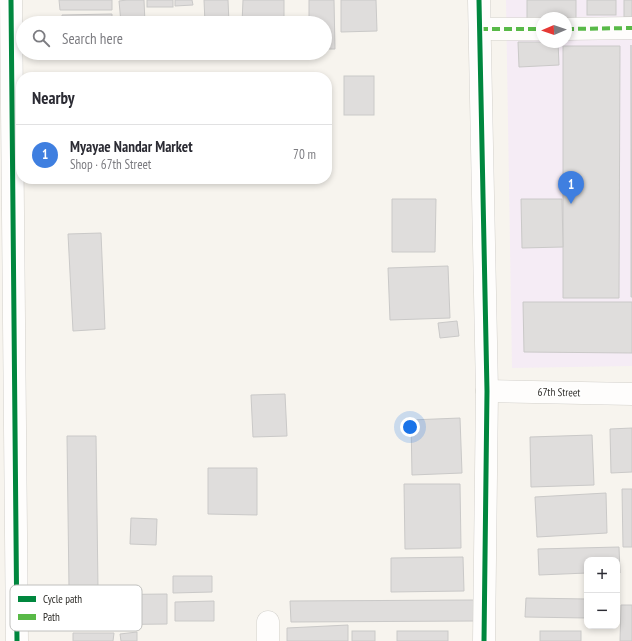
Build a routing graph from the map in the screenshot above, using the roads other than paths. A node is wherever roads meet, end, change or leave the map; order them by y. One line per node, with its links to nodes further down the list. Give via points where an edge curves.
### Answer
1 (11, 0): 7 (street)
2 (479, 0): 4 (street)
3 (632, 28): 6 (street)
4 (480, 29): 5 (street); 9 (street)
5 (536, 29)
6 (572, 29)
7 (6, 161): 8 (street)
8 (8, 378): 11 (street)
9 (487, 391): 10 (street, 67th Street); 14 (street)
10 (632, 394)
11 (15, 585)
12 (17, 631): 13 (street)
13 (17, 641)
14 (484, 641)

